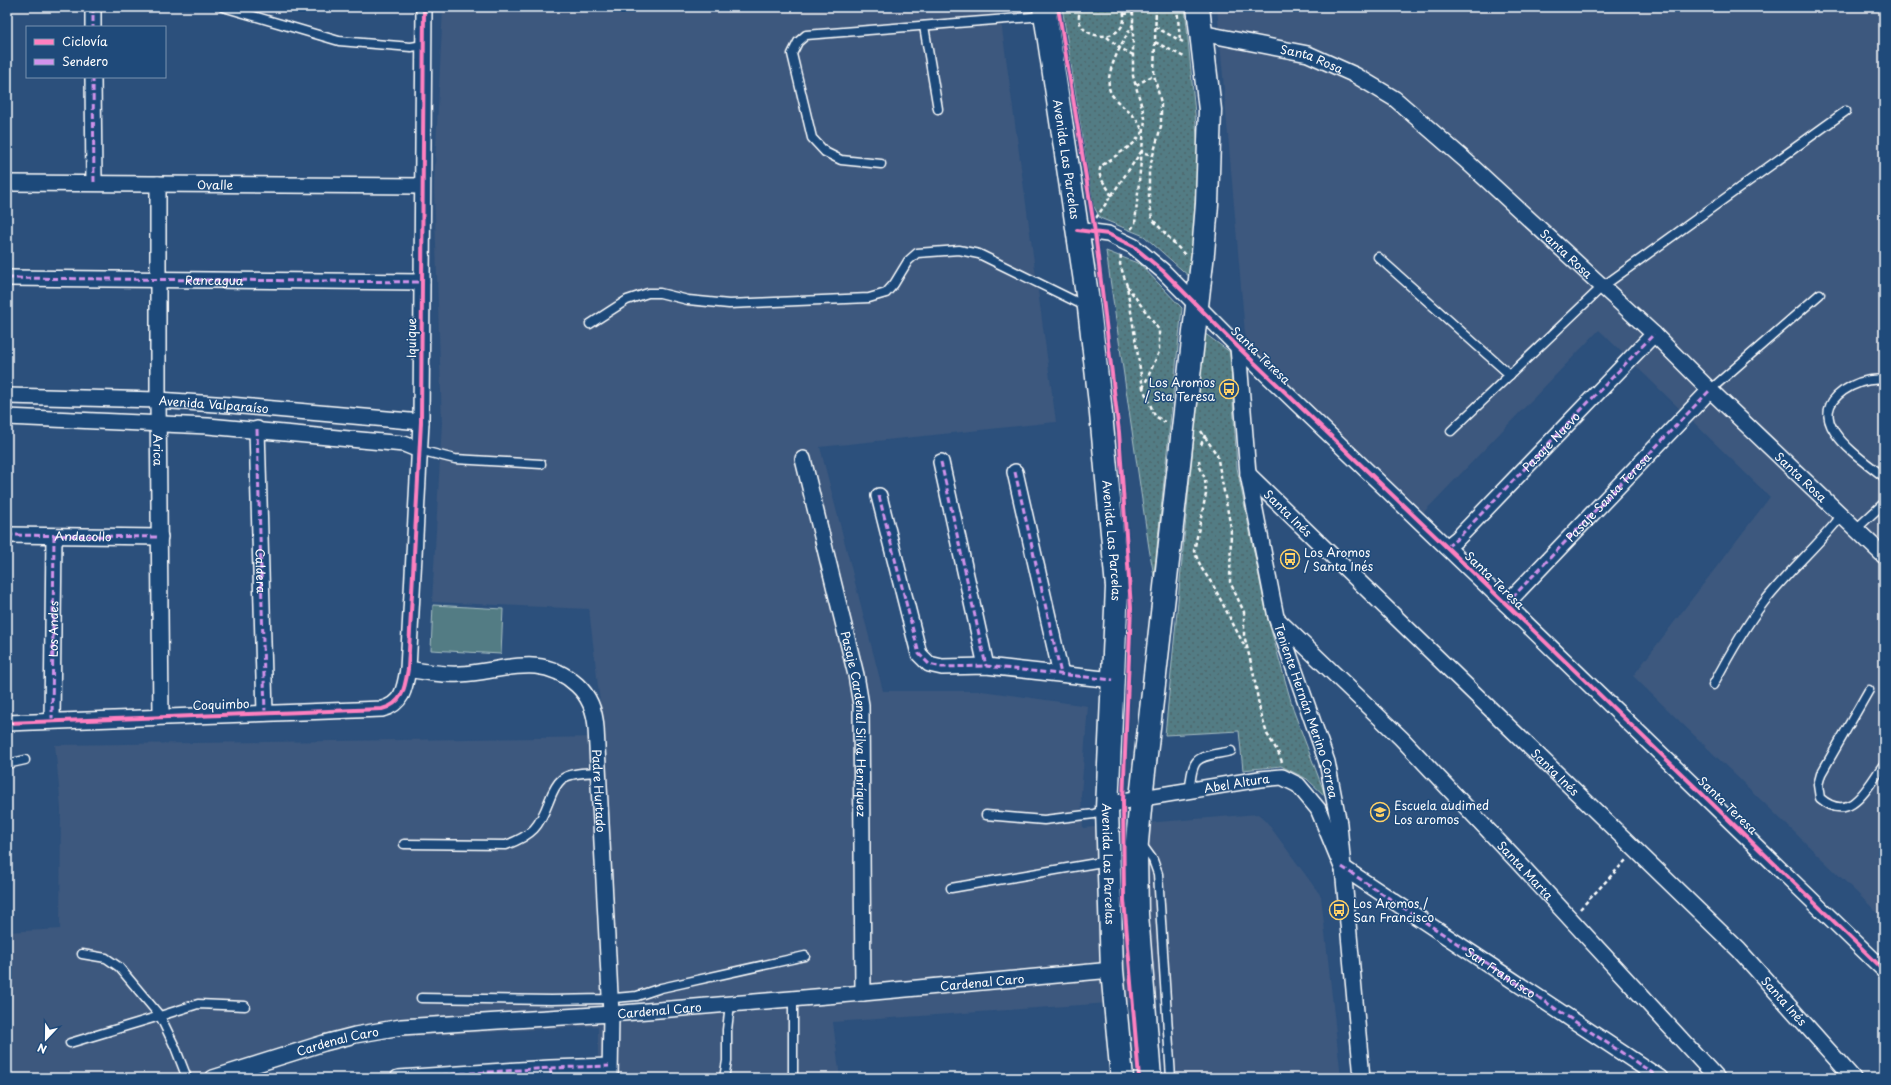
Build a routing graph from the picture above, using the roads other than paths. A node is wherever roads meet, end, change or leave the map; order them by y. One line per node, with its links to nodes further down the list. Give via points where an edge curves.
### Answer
1 (93, 7): 6 (street)
2 (223, 7): 8 (lane, via 339,41 411,47)
3 (424, 7): 8 (street, Iquique)
4 (1198, 7): 9 (street)
5 (1044, 11): 7 (lane); 18 (street, Avenida Las Parcelas)
6 (93, 26)
7 (924, 26): 11 (lane); 13 (lane, via 806,35 798,42 792,54 812,138 825,152 841,160)
8 (424, 45): 17 (street, Iquique)
9 (1203, 51): 23 (street, Santa Rosa, via 1308,54 1355,74 1395,99); 25 (street, via 1210,110 1207,204)
10 (93, 78): 15 (street)
11 (938, 109)
12 (1846, 111): 23 (lane)
13 (881, 164)
14 (7, 183): 15 (street, Ovalle)
15 (94, 183): 16 (street, Ovalle)
16 (158, 184): 17 (street, Ovalle); 21 (street, Arica)
17 (422, 186): 22 (street, Iquique)
18 (1086, 226): 25 (street, Santa Teresa, via 1133,246 1163,271); 26 (street, Avenida Las Parcelas)
19 (1378, 257): 30 (lane)
20 (7, 278): 21 (street, Rancagua)
21 (158, 279): 22 (street, Rancagua); 34 (street, Arica)
22 (422, 282): 36 (street, Iquique)
23 (1602, 287): 28 (street, Santa Rosa); 30 (lane)
24 (1820, 294): 32 (lane)
25 (1196, 306): 29 (street, Santa Teresa); 74 (street)
26 (1088, 308): 27 (lane, via 979,254 959,250 917,253 908,261 886,293 869,298 729,304 648,293 627,300); 61 (street, Avenida Las Parcelas, via 1100,403 1117,587)
27 (590, 324)
28 (1654, 334): 32 (street, Santa Rosa); 54 (street, Pasaje Nuevo)
29 (1238, 347): 45 (street, Teniente Hernán Merino Correa); 54 (street, Santa Teresa)
30 (1510, 375): 39 (lane)
31 (1884, 380): 46 (lane, via 1873,378 1850,386 1838,395 1829,408 1828,422 1838,437)
32 (1710, 390): 49 (street, Santa Rosa); 56 (street, Pasaje Santa Teresa)
33 (7, 396): 34 (street, Avenida Valparaíso)
34 (158, 400): 36 (street, Avenida Valparaíso, via 230,404); 37 (street, Arica)
35 (7, 417): 37 (street, Avenida Valparaíso)
36 (420, 422): 40 (street, Iquique)
37 (158, 423): 38 (street, Avenida Valparaíso); 53 (street, Arica)
38 (257, 429): 40 (street, Avenida Valparaíso, via 404,444); 64 (street, Caldera)
39 (1451, 431)
40 (419, 450): 43 (lane, via 455,459); 59 (street, Iquique)
41 (803, 459): 86 (street, Pasaje Cardenal Silva Henríquez, via 856,675 861,705)
42 (942, 462): 58 (street)
43 (541, 464)
44 (1015, 472): 60 (street)
45 (1248, 474): 57 (street, Teniente Hernán Merino Correa); 109 (street, Santa Inés, via 1760,972)
46 (1884, 477)
47 (879, 496): 58 (street, via 918,654 929,664 942,667)
48 (1884, 503): 50 (lane)
49 (1842, 515): 50 (street, Santa Rosa); 62 (lane, via 1765,600 1739,636)
50 (1856, 529): 55 (street, Santa Rosa)
51 (7, 535): 52 (street, Andacollo)
52 (54, 536): 53 (street, Andacollo); 66 (street, Los Andes)
53 (160, 537): 65 (street, Arica)
54 (1447, 548): 56 (street, Santa Teresa)
55 (1884, 556)
56 (1506, 604): 85 (street, Santa Teresa)
57 (1276, 618): 80 (street, Teniente Hernán Merino Correa, via 1327,762 1339,824); 108 (street, Santa Marta, via 1401,738)
58 (986, 666): 60 (street)
59 (408, 669): 64 (street, Coquimbo, via 404,692 397,702 388,708); 72 (street, Padre Hurtado, via 444,675 533,665 556,671 580,688 591,705 596,722)
60 (1061, 674): 61 (street)
61 (1113, 680): 75 (street, Avenida Las Parcelas)
62 (1713, 685)
63 (1870, 690): 71 (lane, via 1821,774 1818,785 1820,798 1835,807 1844,808 1855,803)
64 (265, 713): 65 (street, Coquimbo)
65 (161, 716): 66 (street, Coquimbo)
66 (52, 721): 67 (street, Coquimbo)
67 (7, 723)
68 (1231, 751): 73 (lane, via 1199,758 1193,764)
69 (25, 760): 70 (lane)
70 (7, 764)
71 (1884, 764)
72 (598, 772): 78 (lane, via 571,775 562,779 533,832 506,845); 88 (street, Padre Hurtado)
73 (1190, 789): 74 (street, Abel Altura); 80 (street, Abel Altura, via 1282,777 1298,786 1318,809)
74 (1141, 798): 75 (street, Abel Altura); 77 (street)
75 (1107, 809): 76 (lane, via 1094,814 1044,820); 79 (street, Avenida Las Parcelas)
76 (986, 815)
77 (1138, 839): 104 (street, via 1137,914); 105 (lane, via 1153,860 1158,874)
78 (404, 844)
79 (1109, 861): 81 (lane); 84 (street, Avenida Las Parcelas)
80 (1342, 867): 106 (street, Teniente Hernán Merino Correa); 107 (street, San Francisco)
81 (951, 888)
82 (82, 954): 93 (lane, via 106,958 119,967)
83 (805, 956): 88 (lane, via 668,986 637,996)
84 (1112, 970): 86 (street, Cardenal Caro); 103 (street, Avenida Las Parcelas)
85 (1884, 970)
86 (863, 993): 89 (street, Cardenal Caro)
87 (420, 998): 88 (lane)
88 (610, 999): 92 (street, Padre Hurtado)
89 (793, 999): 90 (street, Cardenal Caro); 102 (lane)
90 (730, 1004): 92 (street, Cardenal Caro); 101 (lane)
91 (244, 1006): 93 (lane, via 198,1004)
92 (611, 1014): 95 (street, Padre Hurtado); 99 (street, Cardenal Caro, via 381,1030 296,1051)
93 (160, 1016): 94 (lane); 98 (lane)
94 (70, 1043)
95 (609, 1072): 96 (street)
96 (551, 1073): 97 (street)
97 (481, 1075): 100 (street)
98 (187, 1078)
99 (213, 1078)
100 (405, 1078)
101 (724, 1078)
102 (793, 1078)
103 (1122, 1078)
104 (1150, 1078)
105 (1171, 1078)
106 (1362, 1078)
107 (1660, 1078)
108 (1717, 1078)
109 (1853, 1078)

